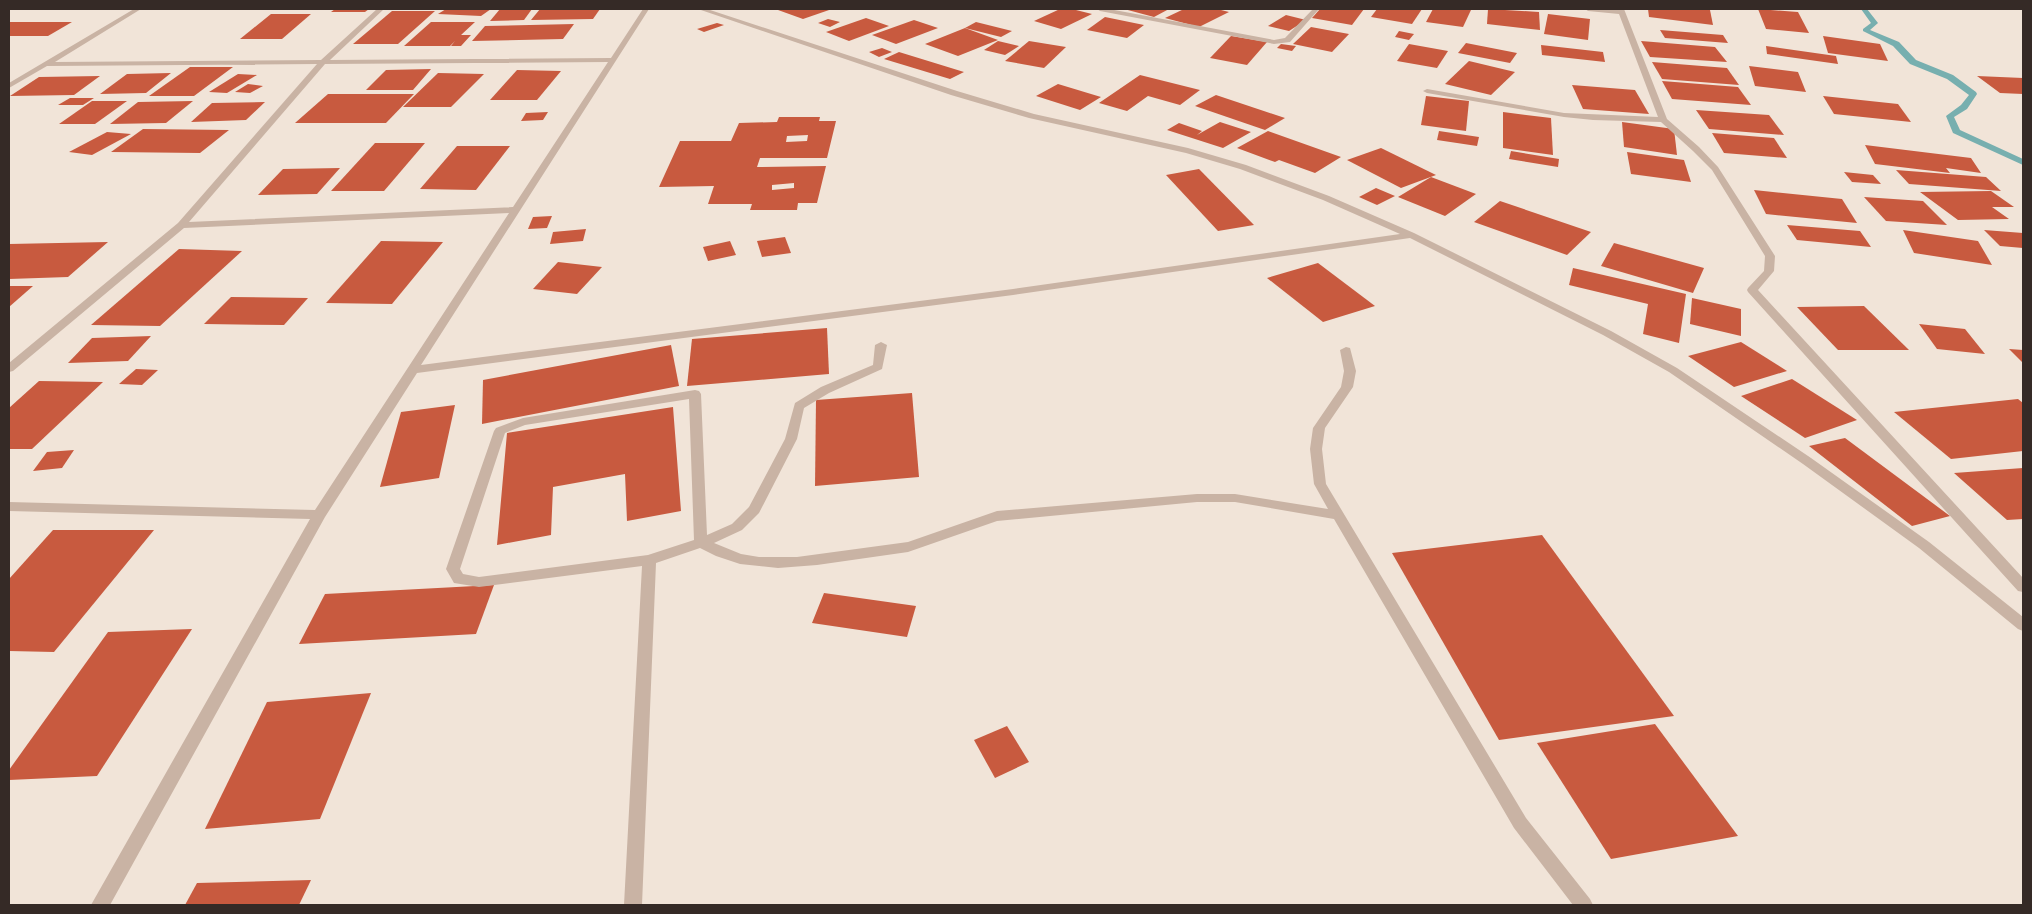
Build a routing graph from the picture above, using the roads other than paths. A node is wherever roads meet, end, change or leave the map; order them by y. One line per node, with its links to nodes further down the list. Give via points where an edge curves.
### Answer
1 (138, 9): 11 (street)
2 (381, 9): 10 (street)
3 (646, 9): 9 (street)
4 (701, 9): 17 (street, via 1023,113 1243,167 1326,198)
5 (1100, 9): 6 (street, via 1274,42 1287,40)
6 (1316, 9)
7 (1588, 9): 8 (street)
8 (1621, 10): 14 (street)
9 (613, 60): 10 (street); 15 (street)
10 (324, 61): 11 (street); 16 (street)
11 (44, 64): 12 (street)
12 (9, 86)
13 (1428, 90): 14 (street, via 1564,115)
14 (1663, 120): 27 (street, via 1715,169 1770,256 1772,266 1752,290)
15 (515, 210): 16 (street); 21 (street)
16 (181, 225): 20 (street)
17 (1410, 235): 21 (street, via 1013,292); 28 (street, via 1607,333 1673,370 1924,545)
18 (881, 345): 25 (street, via 878,368 825,390 798,406 791,439 754,510 737,527)
19 (1346, 350): 24 (street, via 1350,371 1347,387 1318,428 1316,449 1320,484)
20 (9, 369)
21 (412, 370): 23 (street)
22 (9, 506): 23 (street)
23 (319, 515): 29 (street)
24 (1338, 515): 25 (street, via 1235,498 1197,498 1007,515 975,521 922,544 784,564 746,561 720,554); 31 (street, via 1520,823)
25 (701, 542): 26 (street); 26 (street, via 694,394 523,422 500,431 452,569 459,579 479,582)
26 (649, 560): 30 (street)
27 (2023, 587)
28 (2023, 625)
29 (100, 905)
30 (633, 905)
31 (1584, 905)

